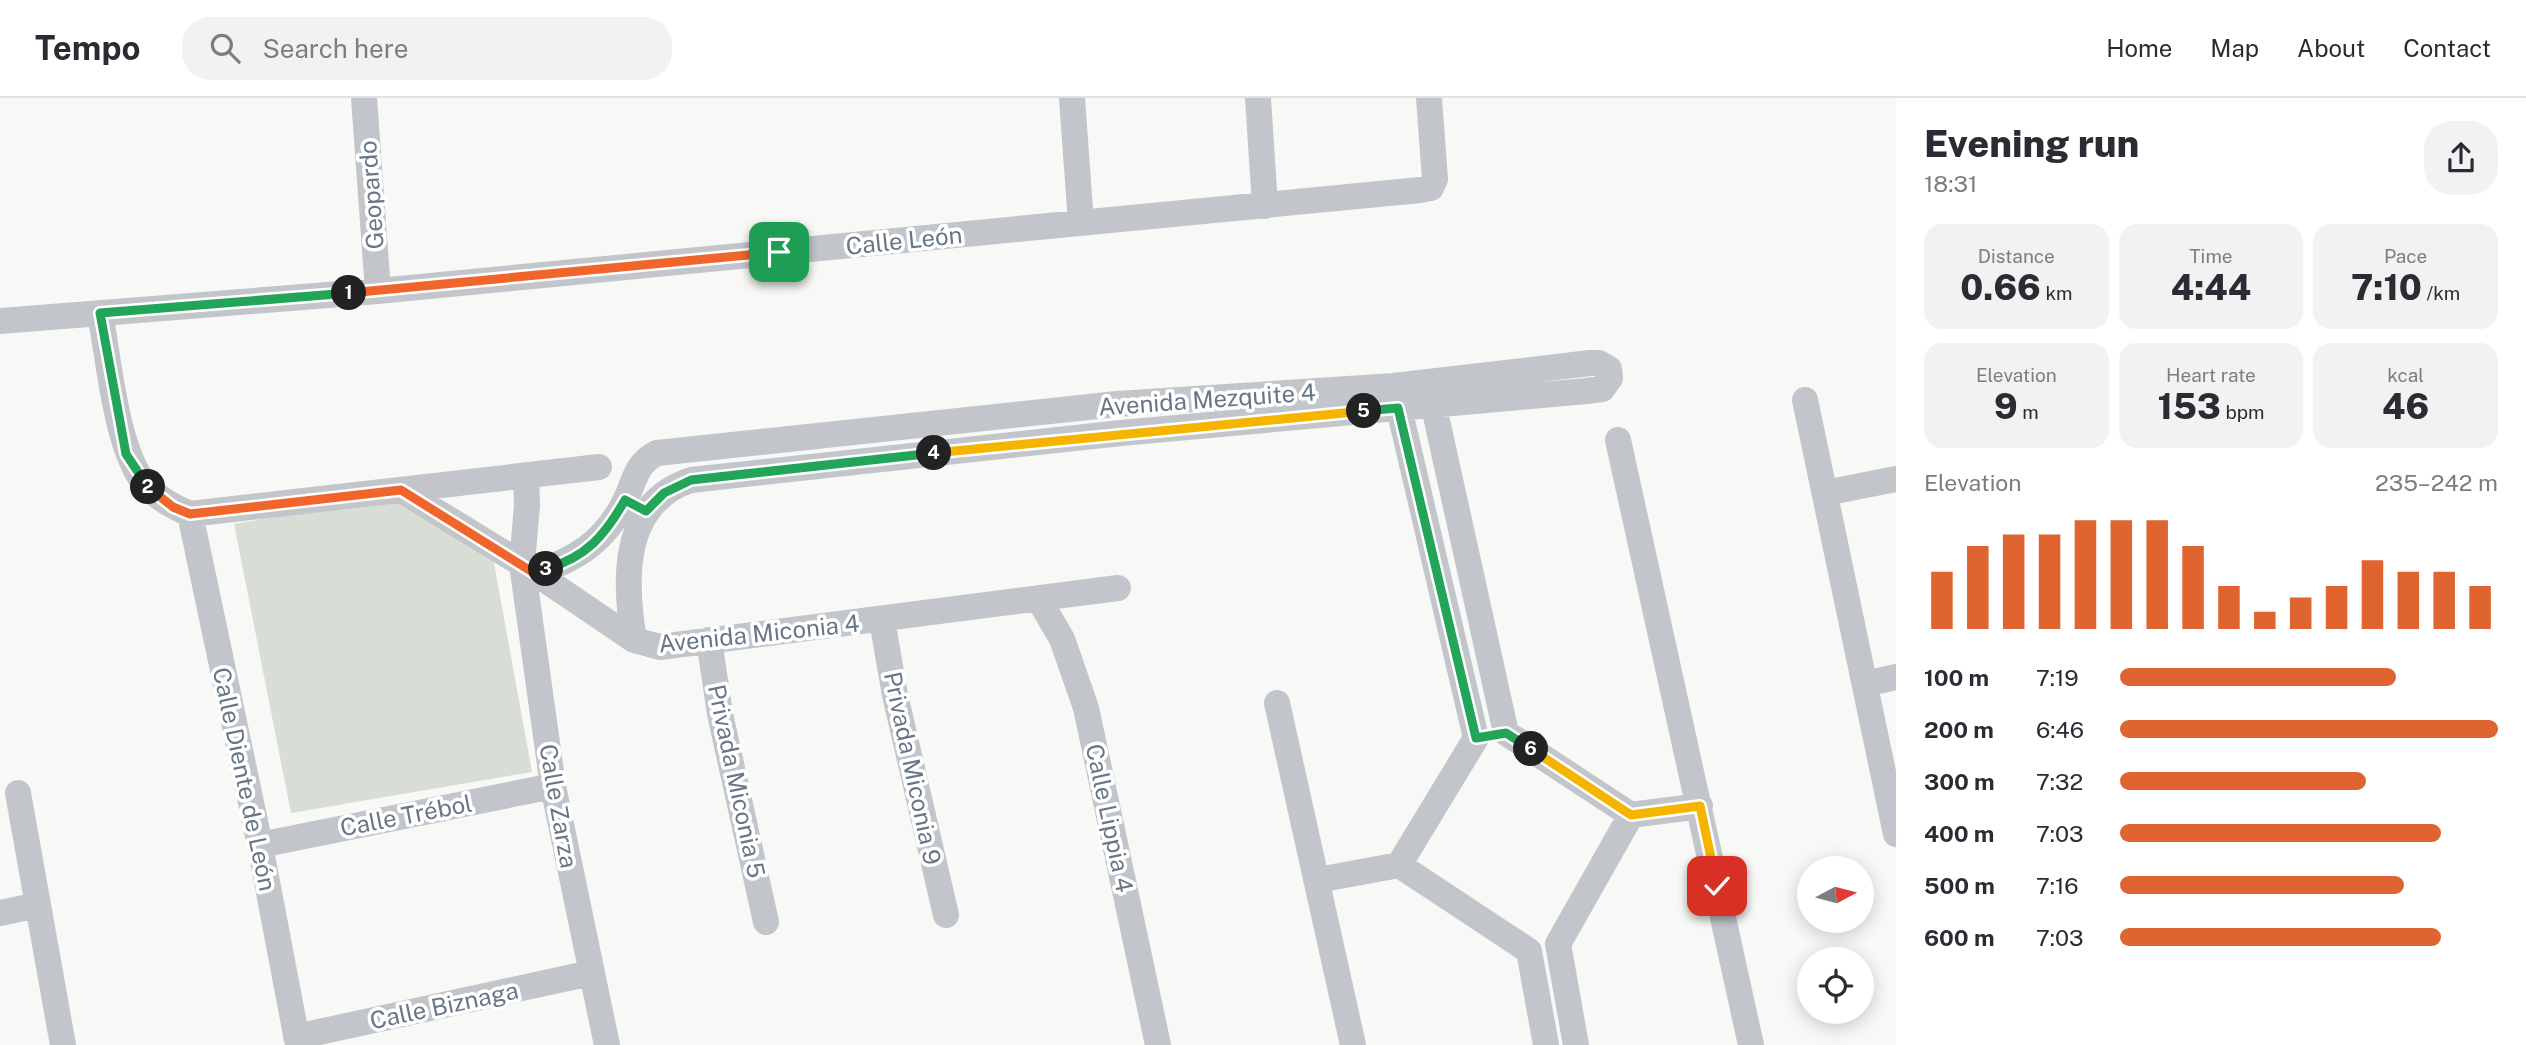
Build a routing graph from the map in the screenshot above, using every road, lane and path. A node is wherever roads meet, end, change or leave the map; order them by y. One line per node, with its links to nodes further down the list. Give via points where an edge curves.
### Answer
1 (364, 98): 7 (street, Geopardo)
2 (1072, 98): 6 (street)
3 (1258, 98): 5 (street)
4 (1429, 98): 5 (street, Calle León, via 1432,188)
5 (1265, 206): 6 (street, Calle León)
6 (1081, 223): 7 (street, Calle León)
7 (378, 291): 8 (street, Calle León)
8 (100, 313): 9 (street, Calle León); 24 (street, via 126,454 146,485 173,507)
9 (0, 321)
10 (1431, 392): 10 (street, Avenida Mezquite 4, via 1602,389 1610,378 1609,369 1599,363); 11 (street, Avenida Mezquite 4); 34 (street)
11 (1396, 397): 13 (street, Avenida Mezquite 4); 14 (street, Avenida Mezquite 4); 35 (street)
12 (1805, 400): 22 (street)
13 (1117, 404): 14 (street); 15 (street, Avenida Mezquite 4)
14 (1121, 433): 17 (street, Avenida Mezquite 4)
15 (818, 435): 17 (street); 23 (street, Avenida Mezquite 4, via 657,453 638,468)
16 (1618, 440): 38 (street)
17 (821, 466): 23 (street, Avenida Mezquite 4, via 691,480)
18 (599, 467): 19 (street)
19 (526, 475): 21 (street); 25 (street, Calle Zarza)
20 (1896, 479): 22 (street)
21 (401, 490): 24 (street); 25 (street, Avenida Miconia 4)
22 (1825, 493): 32 (street)
23 (636, 506): 25 (street, Avenida Mezquite 4, via 574,558); 29 (street, Avenida Mezquite 4, via 629,567)
24 (190, 514): 41 (street, Calle Diente de León)
25 (528, 568): 29 (street, Avenida Miconia 4); 36 (street, Calle Zarza)
26 (1118, 589): 27 (street, Avenida Miconia 4)
27 (1038, 598): 28 (street, Avenida Miconia 4); 54 (street, Calle Lippia 4, via 1062,639 1086,708)
28 (883, 620): 30 (street, Avenida Miconia 4); 46 (street, Privada Miconia 9, via 895,695)
29 (634, 640): 30 (street, Avenida Miconia 4, via 660,647)
30 (709, 640): 47 (street, Privada Miconia 5, via 720,715)
31 (1896, 677): 32 (street)
32 (1865, 684): 40 (street)
33 (1277, 703): 43 (street)
34 (1506, 733): 35 (street); 39 (street)
35 (1476, 738): 42 (street)
36 (552, 786): 41 (street, Calle Trébol); 50 (street, Calle Zarza)
37 (18, 793): 44 (street)
38 (1700, 806): 39 (street); 58 (street)
39 (1631, 815): 48 (street)
40 (1896, 834)
41 (260, 845): 51 (street, Calle Diente de León)
42 (1399, 866): 43 (street); 49 (street)
43 (1318, 880): 55 (street)
44 (38, 905): 45 (street); 52 (street)
45 (0, 913)
46 (946, 915)
47 (766, 922)
48 (1558, 944): 49 (street); 57 (street)
49 (1529, 951): 56 (street)
50 (592, 973): 51 (street, Calle Biznaga); 53 (street, Calle Zarza)
51 (297, 1041)
52 (62, 1045)
53 (607, 1045)
54 (1158, 1045)
55 (1353, 1045)
56 (1546, 1045)
57 (1576, 1045)
58 (1751, 1045)

